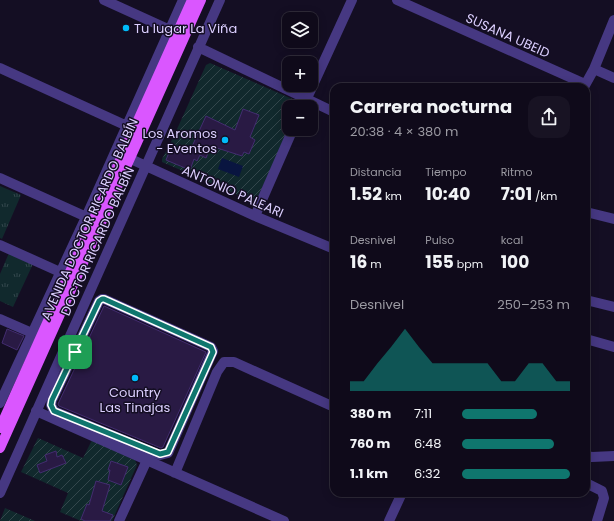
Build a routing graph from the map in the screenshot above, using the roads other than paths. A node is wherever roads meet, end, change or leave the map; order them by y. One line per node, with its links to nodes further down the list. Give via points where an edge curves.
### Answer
1 (104, 0): 9 (street)
2 (183, 0): 9 (street, DOCTOR RICARDO BALBÍN)
3 (192, 0): 22 (main road, AVENIDA DOCTOR RICARDO BALBÍN)
4 (202, 0): 22 (main road, AVENIDA DOCTOR RICARDO BALBÍN)
5 (220, 0): 10 (street, DOCTOR RICARDO BALBÍN)
6 (352, 0): 17 (street)
7 (397, 0): 14 (street, SUSANA UBEID)
8 (614, 20): 12 (street)
9 (170, 30): 20 (street, DOCTOR RICARDO BALBÍN)
10 (198, 47): 16 (street); 23 (street, DOCTOR RICARDO BALBÍN)
11 (0, 68): 20 (street)
12 (594, 69): 13 (street); 15 (street)
13 (614, 78)
14 (578, 83)
15 (587, 83)
16 (299, 100)
17 (306, 100)
18 (318, 107): 19 (street)
19 (330, 111)
20 (128, 126): 28 (street, DOCTOR RICARDO BALBÍN)
21 (290, 136): 26 (street)
22 (126, 157): 23 (street, ANTONIO PALEARI); 28 (main road, AVENIDA DOCTOR RICARDO BALBÍN)
23 (145, 165): 26 (street, ANTONIO PALEARI); 37 (street, DOCTOR RICARDO BALBÍN)
24 (0, 178): 28 (street)
25 (590, 213): 27 (street)
26 (255, 216): 30 (street, ANTONIO PALEARI)
27 (614, 219)
28 (93, 220): 31 (street, DOCTOR RICARDO BALBÍN); 43 (main road, AVENIDA DOCTOR RICARDO BALBÍN); 44 (main road, AVENIDA DOCTOR RICARDO BALBÍN)
29 (0, 245): 31 (street)
30 (330, 247)
31 (60, 272): 35 (street, DOCTOR RICARDO BALBÍN)
32 (590, 301): 33 (street)
33 (614, 307)
34 (0, 319): 35 (street)
35 (32, 333): 40 (street, DOCTOR RICARDO BALBÍN)
36 (590, 341): 38 (street)
37 (64, 347): 39 (street); 42 (street, DOCTOR RICARDO BALBÍN)
38 (614, 347)
39 (75, 352): 39 (street, via 52,400 54,411 160,454 168,452 213,352 211,347 104,299 99,301)
40 (0, 403)
41 (330, 405): 48 (street, via 234,362 224,362 217,372)
42 (36, 411): 47 (street); 50 (street, DOCTOR RICARDO BALBÍN)
43 (0, 428)
44 (0, 448)
45 (614, 456): 46 (street)
46 (590, 457)
47 (147, 460): 48 (street); 52 (street)
48 (175, 473): 53 (street)
49 (590, 485): 55 (street, via 602,491 604,498)
50 (0, 493)
51 (400, 497): 54 (street)
52 (119, 521)
53 (284, 521)
54 (389, 521)
55 (597, 521)

